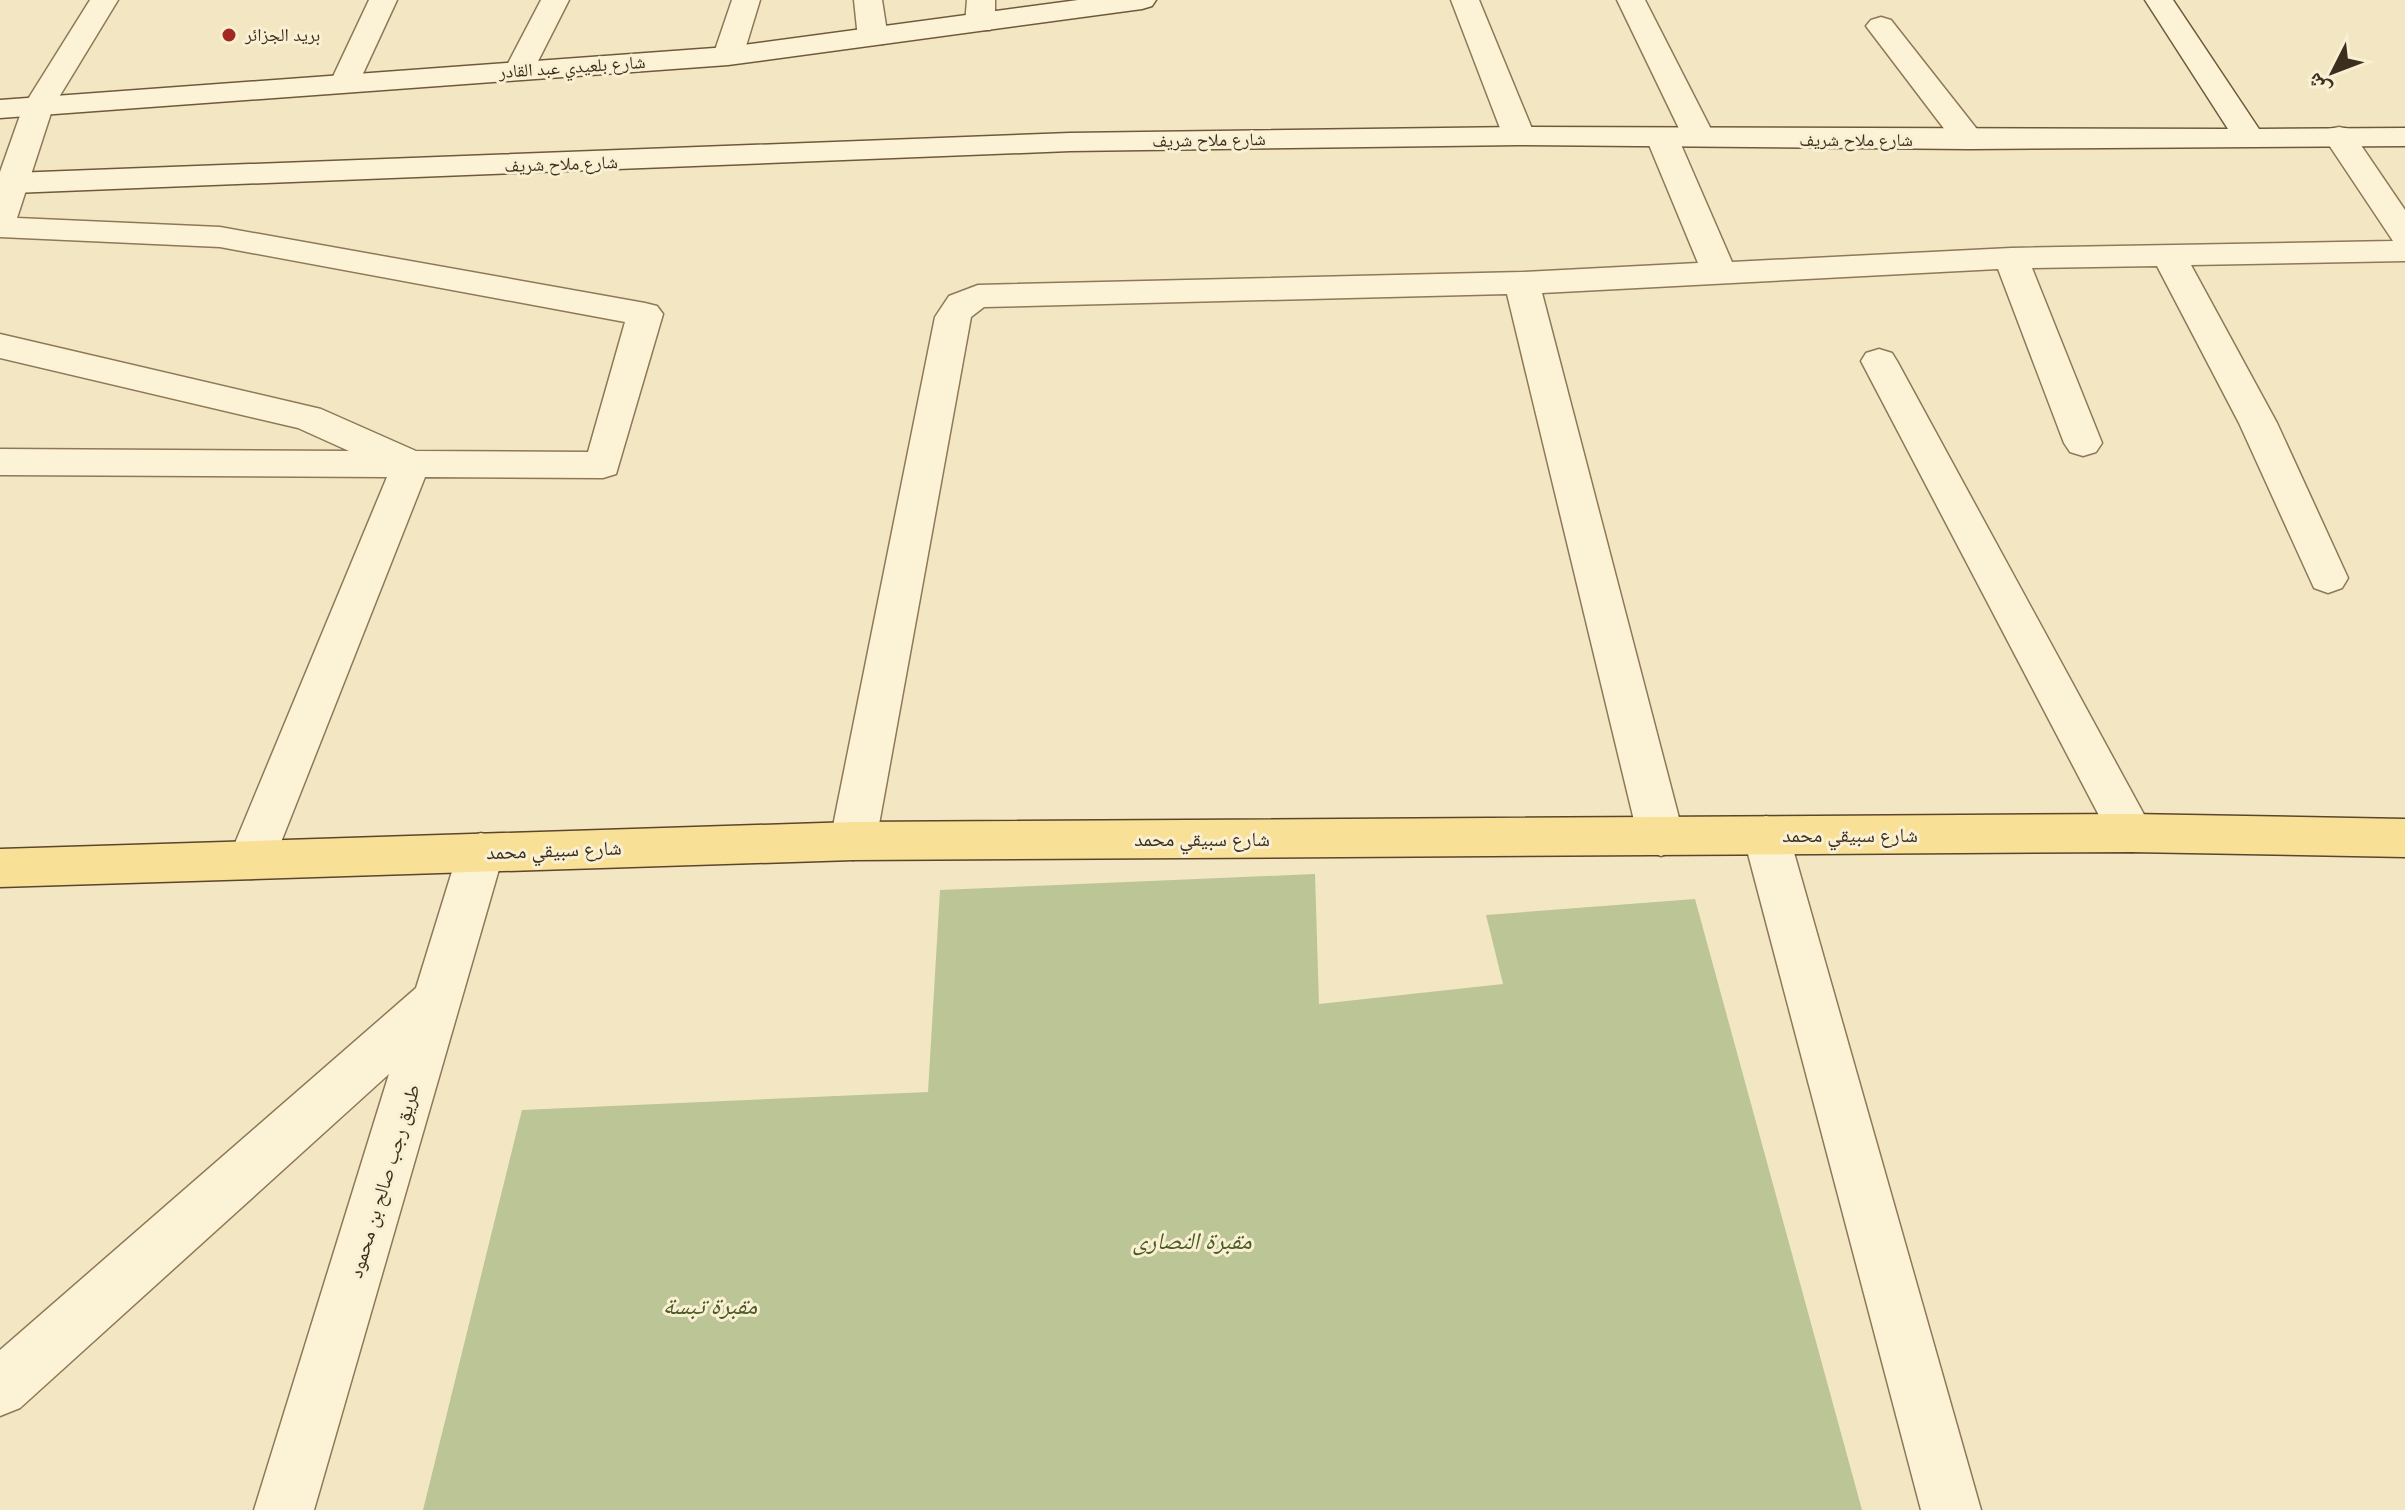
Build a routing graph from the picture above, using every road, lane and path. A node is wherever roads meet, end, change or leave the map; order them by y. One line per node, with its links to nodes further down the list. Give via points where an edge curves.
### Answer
1 (104, 0): 16 (street)
2 (383, 0): 15 (street)
3 (555, 0): 14 (street)
4 (746, 0): 13 (street)
5 (868, 0): 12 (street)
6 (1142, 0): 10 (street, شارع بلعيدي عبد القادر)
7 (1465, 0): 18 (street)
8 (1631, 0): 22 (street)
9 (2159, 0): 19 (street)
10 (981, 12): 12 (street, شارع بلعيدي عبد القادر)
11 (1881, 26): 24 (street)
12 (873, 38): 13 (street, شارع بلعيدي عبد القادر)
13 (728, 56): 14 (street, شارع بلعيدي عبد القادر)
14 (519, 71): 15 (street, شارع بلعيدي عبد القادر)
15 (344, 85): 16 (street, شارع بلعيدي عبد القادر)
16 (38, 107): 17 (street, شارع بلعيدي عبد القادر); 25 (street)
17 (0, 109)
18 (1519, 136): 23 (street, شارع ملاح شريف); 25 (street, شارع ملاح شريف, via 1070,142)
19 (2248, 136): 20 (street, شارع ملاح شريف); 24 (street, شارع ملاح شريف)
20 (2339, 136): 21 (street, شارع ملاح شريف); 28 (street)
21 (2405, 137)
22 (1700, 139): 23 (street, شارع ملاح شريف); 24 (street, شارع ملاح شريف)
23 (1663, 140): 32 (street)
24 (1969, 140)
25 (13, 183): 26 (street)
26 (0, 220)
27 (0, 227): 38 (street, via 220,237 645,314 603,465)
28 (2405, 234)
29 (2405, 251): 30 (street)
30 (2169, 256): 31 (street); 39 (street, via 2258,423)
31 (2011, 258): 32 (street); 36 (street)
32 (1719, 272): 33 (street)
33 (1522, 283): 42 (street); 44 (street, via 995,293 961,304 953,317)
34 (0, 346): 38 (street, via 308,418)
35 (1879, 361): 40 (street)
36 (2083, 443)
37 (0, 462): 38 (street)
38 (412, 463): 46 (street)
39 (2328, 578)
40 (2131, 833): 41 (main road, شارع سبيقي محمد); 43 (main road, شارع سبيقي محمد)
41 (1766, 835): 42 (main road, شارع سبيقي محمد); 51 (street)
42 (1661, 837): 44 (main road, شارع سبيقي محمد)
43 (2405, 838)
44 (853, 841): 45 (main road, شارع سبيقي محمد)
45 (481, 852): 46 (main road, شارع سبيقي محمد); 48 (street, طريق رجب صالح بن محمود)
46 (251, 860): 47 (main road, شارع سبيقي محمد)
47 (0, 868)
48 (437, 1000): 49 (street); 50 (street, طريق رجب صالح بن محمود)
49 (0, 1388)
50 (284, 1510)
51 (1951, 1510)

